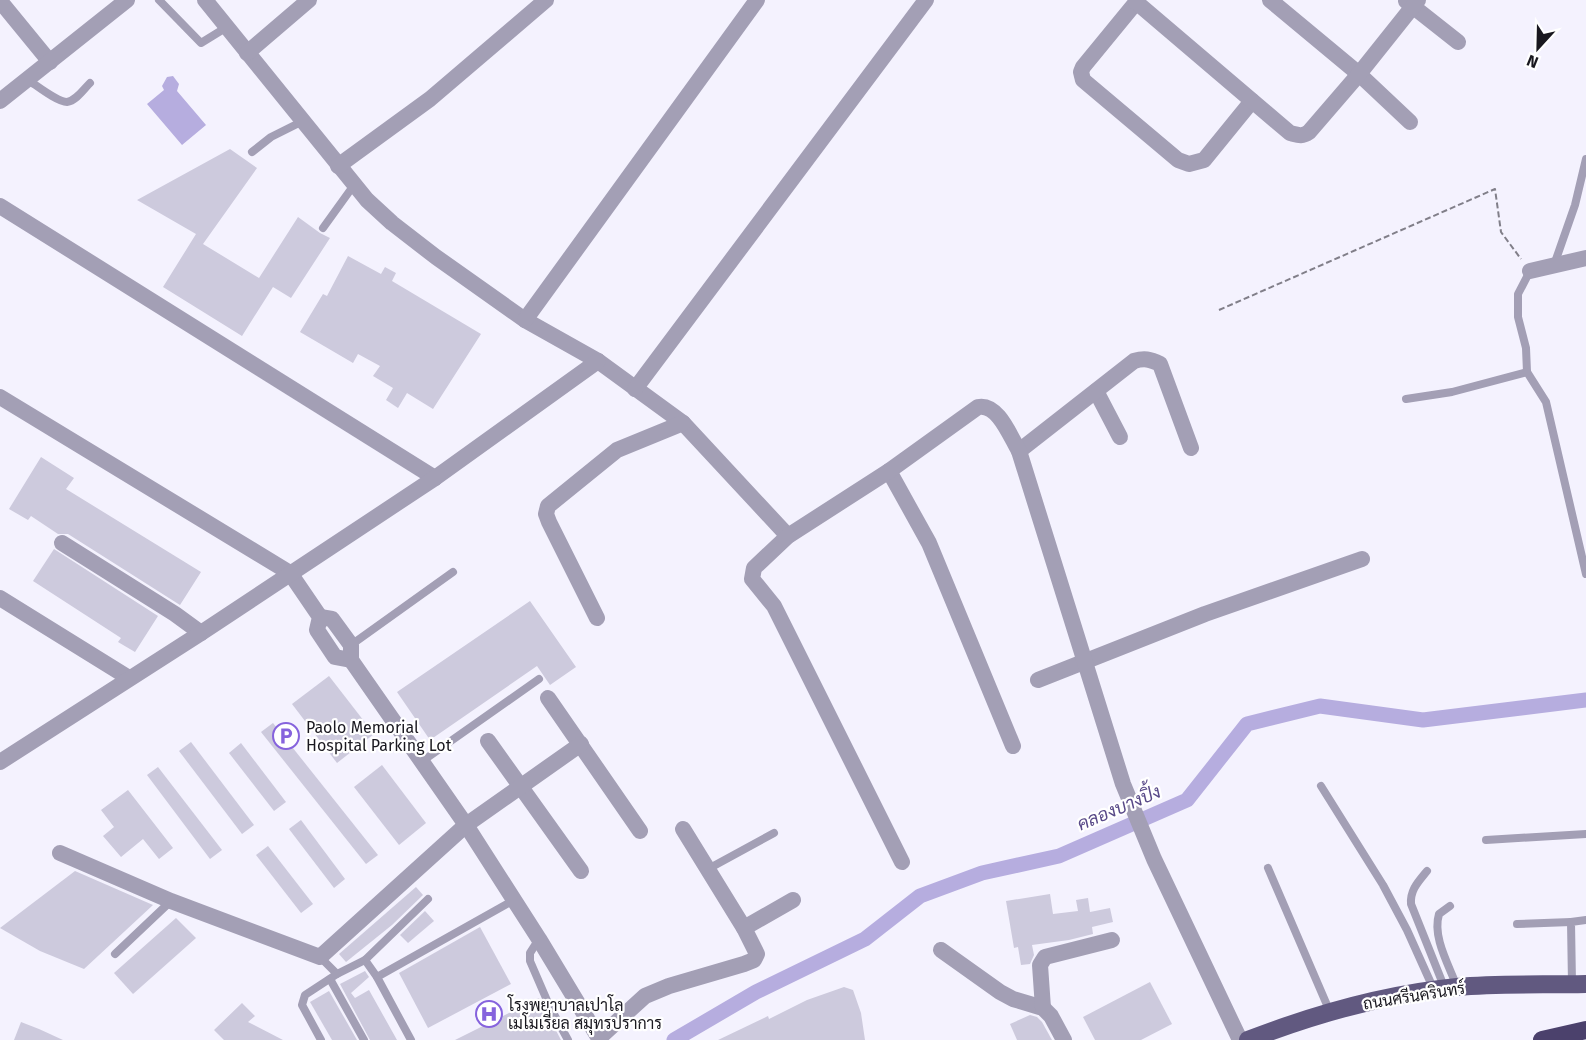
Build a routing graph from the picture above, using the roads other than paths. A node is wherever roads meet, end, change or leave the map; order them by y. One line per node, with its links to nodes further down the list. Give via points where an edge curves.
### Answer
1 (127, 0): 15 (street)
2 (159, 0): 12 (lane, via 201,43)
3 (205, 0): 12 (street)
4 (309, 0): 14 (street)
5 (546, 0): 25 (street, via 438,92)
6 (757, 0): 32 (street)
7 (926, 0): 35 (street)
8 (1270, 0): 16 (street)
9 (0, 1): 15 (street)
10 (1137, 1): 20 (street); 20 (street, via 1083,67 1083,80 1178,160 1189,164 1204,160)
11 (1412, 2): 13 (street); 16 (street)
12 (227, 27): 14 (street)
13 (1458, 42)
14 (247, 53): 21 (street)
15 (50, 62): 17 (street)
16 (1359, 74): 20 (street, via 1304,135 1290,133); 22 (street)
17 (28, 80): 18 (lane, via 67,102); 19 (street)
18 (90, 83)
19 (0, 101)
20 (1252, 101)
21 (303, 121): 23 (lane); 25 (street)
22 (1410, 122)
23 (252, 152)
24 (1586, 159): 30 (lane)
25 (338, 166): 26 (street)
26 (354, 185): 28 (lane); 32 (street, via 392,223)
27 (0, 206): 44 (street)
28 (323, 228)
29 (1586, 258): 30 (street)
30 (1554, 265): 31 (street)
31 (1530, 271): 34 (lane, via 1518,294)
32 (525, 320): 33 (street)
33 (597, 361): 35 (street); 44 (street)
34 (1527, 372): 38 (lane, via 1452,392); 50 (lane, via 1546,402)
35 (635, 389): 39 (street)
36 (1096, 391): 40 (street); 41 (street, via 1134,361 1152,359 1160,364); 42 (street)
37 (0, 397): 49 (street)
38 (1406, 399)
39 (682, 423): 45 (street); 52 (street, via 617,450 548,506 549,522)
40 (1120, 437)
41 (1191, 448)
42 (1019, 451): 43 (street, via 997,416 984,405); 55 (street)
43 (889, 471): 45 (street); 62 (street, via 929,543)
44 (435, 478): 49 (street)
45 (788, 536): 74 (street, via 753,568 752,579 774,606)
46 (62, 543): 53 (street)
47 (1362, 559): 55 (street, via 1204,614)
48 (453, 572): 54 (lane)
49 (290, 573): 53 (street); 54 (street, via 320,617 317,630 335,657)
50 (1586, 574)
51 (0, 598): 56 (street)
52 (597, 618)
53 (201, 633): 56 (street)
54 (351, 653): 64 (street)
55 (1085, 662): 58 (street); 107 (street, via 1123,784 1154,860)
56 (129, 678): 63 (street)
57 (539, 679): 64 (lane)
58 (1038, 680)
59 (548, 698): 61 (street)
60 (488, 741): 65 (street)
61 (581, 744): 65 (street); 69 (street)
62 (1013, 746)
63 (0, 762)
64 (421, 762): 67 (street)
65 (521, 786): 67 (street); 77 (street)
66 (1322, 786): 97 (lane)
67 (466, 825): 80 (street); 92 (street)
68 (683, 829): 76 (street)
69 (640, 831)
70 (774, 832): 76 (lane)
71 (1586, 834): 72 (lane)
72 (1486, 840)
73 (60, 853): 82 (street)
74 (902, 862)
75 (1268, 868): 99 (lane)
76 (708, 869): 87 (street)
77 (581, 871)
78 (1427, 871): 97 (lane, via 1413,887 1411,904)
79 (428, 898): 93 (lane)
80 (514, 900): 88 (street); 95 (lane)
81 (793, 900): 87 (street)
82 (171, 901): 91 (lane); 92 (street)
83 (1450, 906): 97 (lane, via 1439,914 1436,927)
84 (1586, 920): 85 (lane)
85 (1571, 922): 86 (lane); 96 (lane)
86 (1518, 924)
87 (744, 928): 101 (street, via 757,954 754,960 645,996)
88 (539, 939): 101 (street); 105 (lane, via 530,953 530,961)
89 (1112, 940): 98 (street, via 1045,957 1041,964)
90 (942, 950): 98 (street, via 1000,992)
91 (115, 954)
92 (320, 957): 94 (lane)
93 (365, 960): 94 (lane); 95 (lane)
94 (333, 977): 102 (lane, via 305,995 302,1005); 103 (lane)
95 (378, 977): 104 (lane)
96 (1579, 984): 97 (main road, ถนนศรีนครินทร์)
97 (1445, 989): 99 (main road, ถนนศรีนครินทร์, via 1392,996)
98 (1043, 1008): 106 (street)
99 (1330, 1012): 108 (main road, ถนนศรีนครินทร์)
100 (1586, 1030): 109 (highway)
101 (600, 1039)
102 (321, 1040)
103 (364, 1040)
104 (411, 1040)
105 (568, 1040)
106 (1064, 1040)
107 (1240, 1040)
108 (1248, 1040)
109 (1542, 1040)

